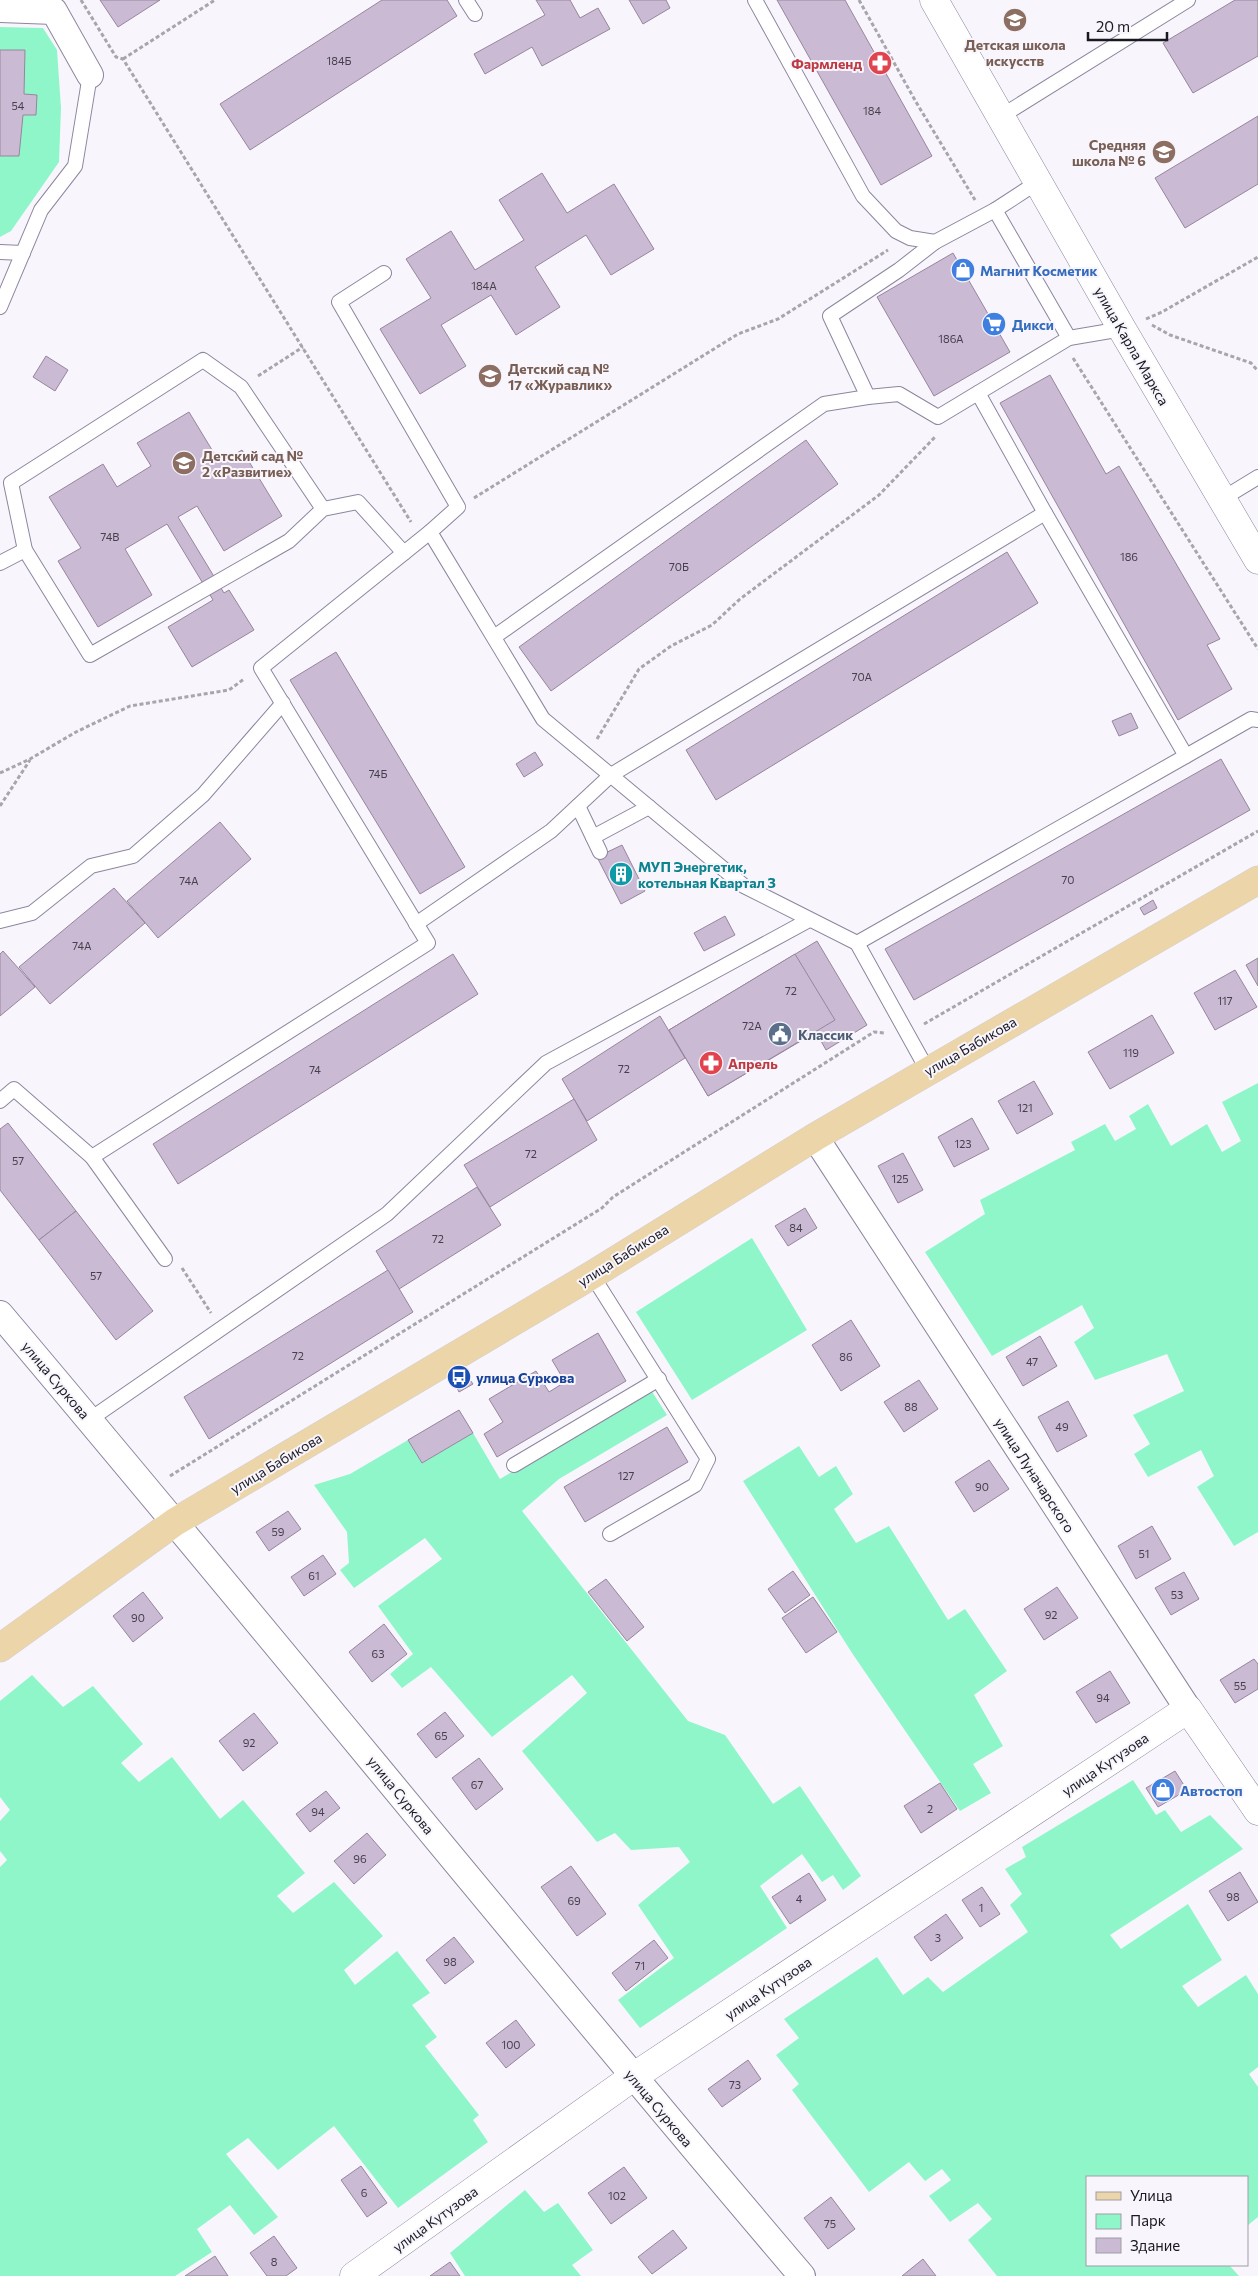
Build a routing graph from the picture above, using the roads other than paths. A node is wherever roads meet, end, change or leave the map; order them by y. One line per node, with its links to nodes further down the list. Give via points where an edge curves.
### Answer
1 (466, 0): 7 (lane)
2 (755, 0): 12 (lane, via 863,196 896,232)
3 (934, 0): 9 (street, улица Карла Маркса)
4 (1188, 0): 9 (lane)
5 (50, 5): 6 (street); 8 (street)
6 (0, 9)
7 (475, 14)
8 (90, 75): 14 (lane, via 75,166 41,210)
9 (1000, 117): 10 (street, улица Карла Маркса)
10 (1038, 182): 11 (lane); 17 (street, улица Карла Маркса)
11 (990, 212): 12 (lane); 18 (lane)
12 (935, 242): 20 (lane, via 830,316)
13 (0, 252): 14 (lane)
14 (23, 253): 16 (lane)
15 (384, 273): 25 (lane, via 339,302 458,506)
16 (0, 307)
17 (1122, 329): 18 (lane); 22 (street, улица Карла Маркса)
18 (1066, 340): 19 (lane)
19 (978, 393): 20 (lane, via 938,417 899,394); 24 (lane)
20 (868, 397): 30 (lane, via 824,404)
21 (1258, 477): 22 (lane)
22 (1222, 499): 28 (street, улица Карла Маркса)
23 (324, 509): 26 (lane, via 289,541 90,655); 26 (lane, via 240,387 203,360 11,483); 27 (lane, via 358,502)
24 (1045, 513): 33 (lane); 34 (lane)
25 (430, 532): 27 (lane); 30 (lane)
26 (24, 550): 29 (lane)
27 (404, 554): 31 (lane, via 262,668)
28 (1258, 560)
29 (0, 563)
30 (494, 637): 34 (lane, via 544,719)
31 (282, 703): 41 (lane, via 204,795 133,856 91,866 32,913); 42 (lane)
32 (1258, 720): 33 (lane, via 1251,719)
33 (1186, 756): 43 (lane)
34 (611, 775): 35 (lane); 36 (lane)
35 (578, 806): 37 (lane); 42 (lane, via 551,831)
36 (649, 807): 37 (lane); 40 (lane, via 744,886)
37 (593, 837): 38 (lane)
38 (600, 852)
39 (1258, 880): 44 (main road, улица Бабикова)
40 (809, 920): 43 (lane); 52 (lane, via 546,1062 387,1214)
41 (0, 921)
42 (416, 924): 47 (lane, via 428,943)
43 (857, 944): 44 (lane)
44 (928, 1071): 46 (main road, улица Бабикова)
45 (0, 1101): 47 (lane, via 14,1089)
46 (815, 1137): 49 (main road, улица Бабикова); 57 (street, улица Луначарского)
47 (92, 1157): 48 (lane)
48 (165, 1259)
49 (592, 1275): 51 (lane); 54 (main road, улица Бабикова)
50 (0, 1314): 52 (street, улица Суркова)
51 (659, 1379): 53 (lane); 55 (lane, via 708,1459 696,1485)
52 (89, 1420): 54 (street, улица Суркова)
53 (514, 1465)
54 (176, 1522): 56 (main road, улица Бабикова); 59 (street, улица Суркова)
55 (610, 1534)
56 (0, 1648)
57 (1188, 1710): 58 (street, улица Луначарского); 59 (street, улица Кутузова)
58 (1258, 1811)
59 (633, 2077): 60 (street, улица Кутузова); 61 (street, улица Суркова)
60 (354, 2276)
61 (802, 2276)

